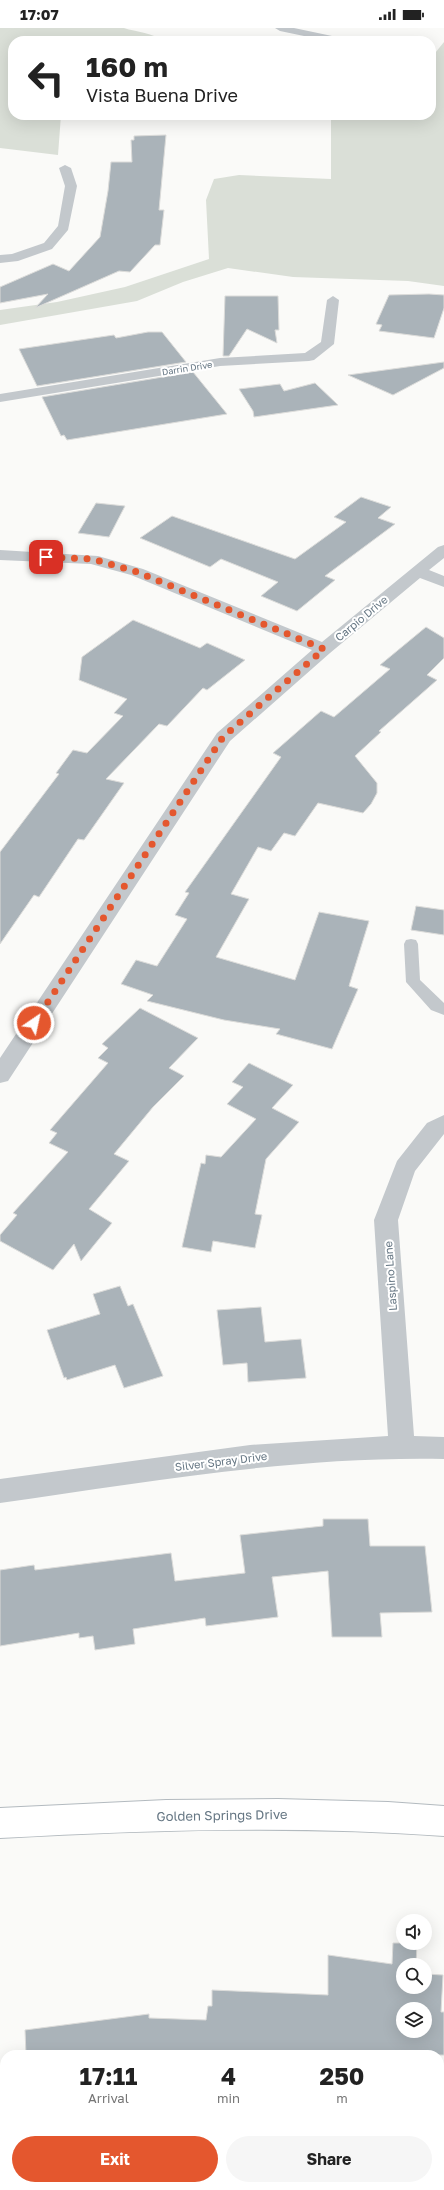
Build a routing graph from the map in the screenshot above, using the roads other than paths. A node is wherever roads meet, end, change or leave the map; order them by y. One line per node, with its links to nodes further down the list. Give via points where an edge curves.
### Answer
1 (280, 28): 2 (street)
2 (318, 36)
3 (65, 168): 4 (street, via 71,186 64,227 48,246 14,258)
4 (0, 259)
5 (333, 300): 6 (street, Darrin Drive, via 327,344 309,357 220,362)
6 (0, 398)
7 (444, 550): 9 (street, Carpio Drive)
8 (0, 555): 11 (street, via 92,559 130,570)
9 (418, 571): 10 (street); 11 (street, Carpio Drive)
10 (444, 582)
11 (324, 649): 14 (street, Carpio Drive, via 223,737)
12 (411, 944): 13 (lane, via 414,982 436,1006)
13 (444, 1010)
14 (0, 1075)
15 (444, 1123): 16 (street, Laspino Lane, via 435,1129 405,1167 386,1220)
16 (402, 1447): 17 (street, Silver Spray Drive); 18 (street, Silver Spray Drive, via 250,1456)
17 (444, 1448)
18 (0, 1491)
19 (444, 1821): 20 (main road, Golden Springs Drive, via 266,1813)
20 (0, 1823)

